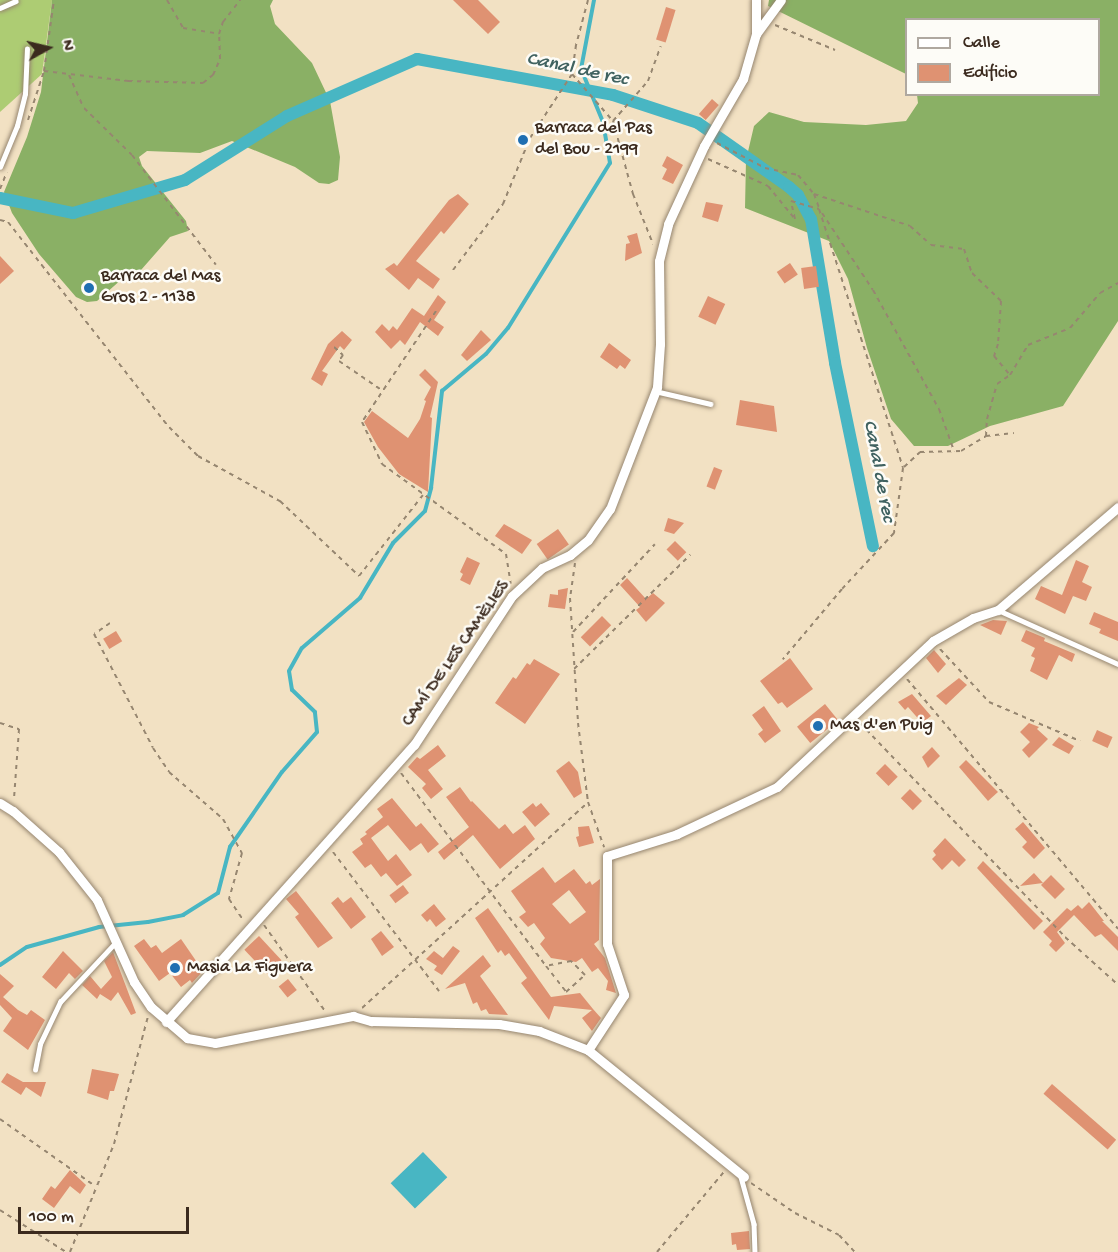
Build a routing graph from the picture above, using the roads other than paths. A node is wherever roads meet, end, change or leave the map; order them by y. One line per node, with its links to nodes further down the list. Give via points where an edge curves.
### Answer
1 (756, 0): 5 (street)
2 (781, 0): 5 (street, CAMÍ DE LES CAMÈLIES)
3 (16, 1): 4 (lane)
4 (0, 8)
5 (756, 34): 8 (street, CAMÍ DE LES CAMÈLIES, via 743,79 700,155 668,224 659,261 660,344)
6 (27, 49): 7 (lane, via 25,94)
7 (0, 167)
8 (655, 391): 9 (lane); 15 (street, CAMÍ DE LES CAMÈLIES, via 610,509 588,540 542,568 512,596 427,726 395,766)
9 (711, 404)
10 (1118, 507): 11 (street)
11 (998, 610): 12 (lane); 16 (street, via 973,618 933,641 777,787 677,834 607,856 607,944 624,995)
12 (1118, 664)
13 (0, 803): 14 (street, via 59,852 97,900)
14 (116, 942): 15 (street, via 134,982 150,1007); 17 (lane, via 60,1002 40,1044)
15 (166, 1022): 16 (street, via 187,1038 215,1043 353,1016 371,1021 499,1024 539,1032)
16 (588, 1050): 18 (street)
17 (35, 1070)
18 (742, 1176): 19 (lane, via 754,1224)
19 (755, 1252)

